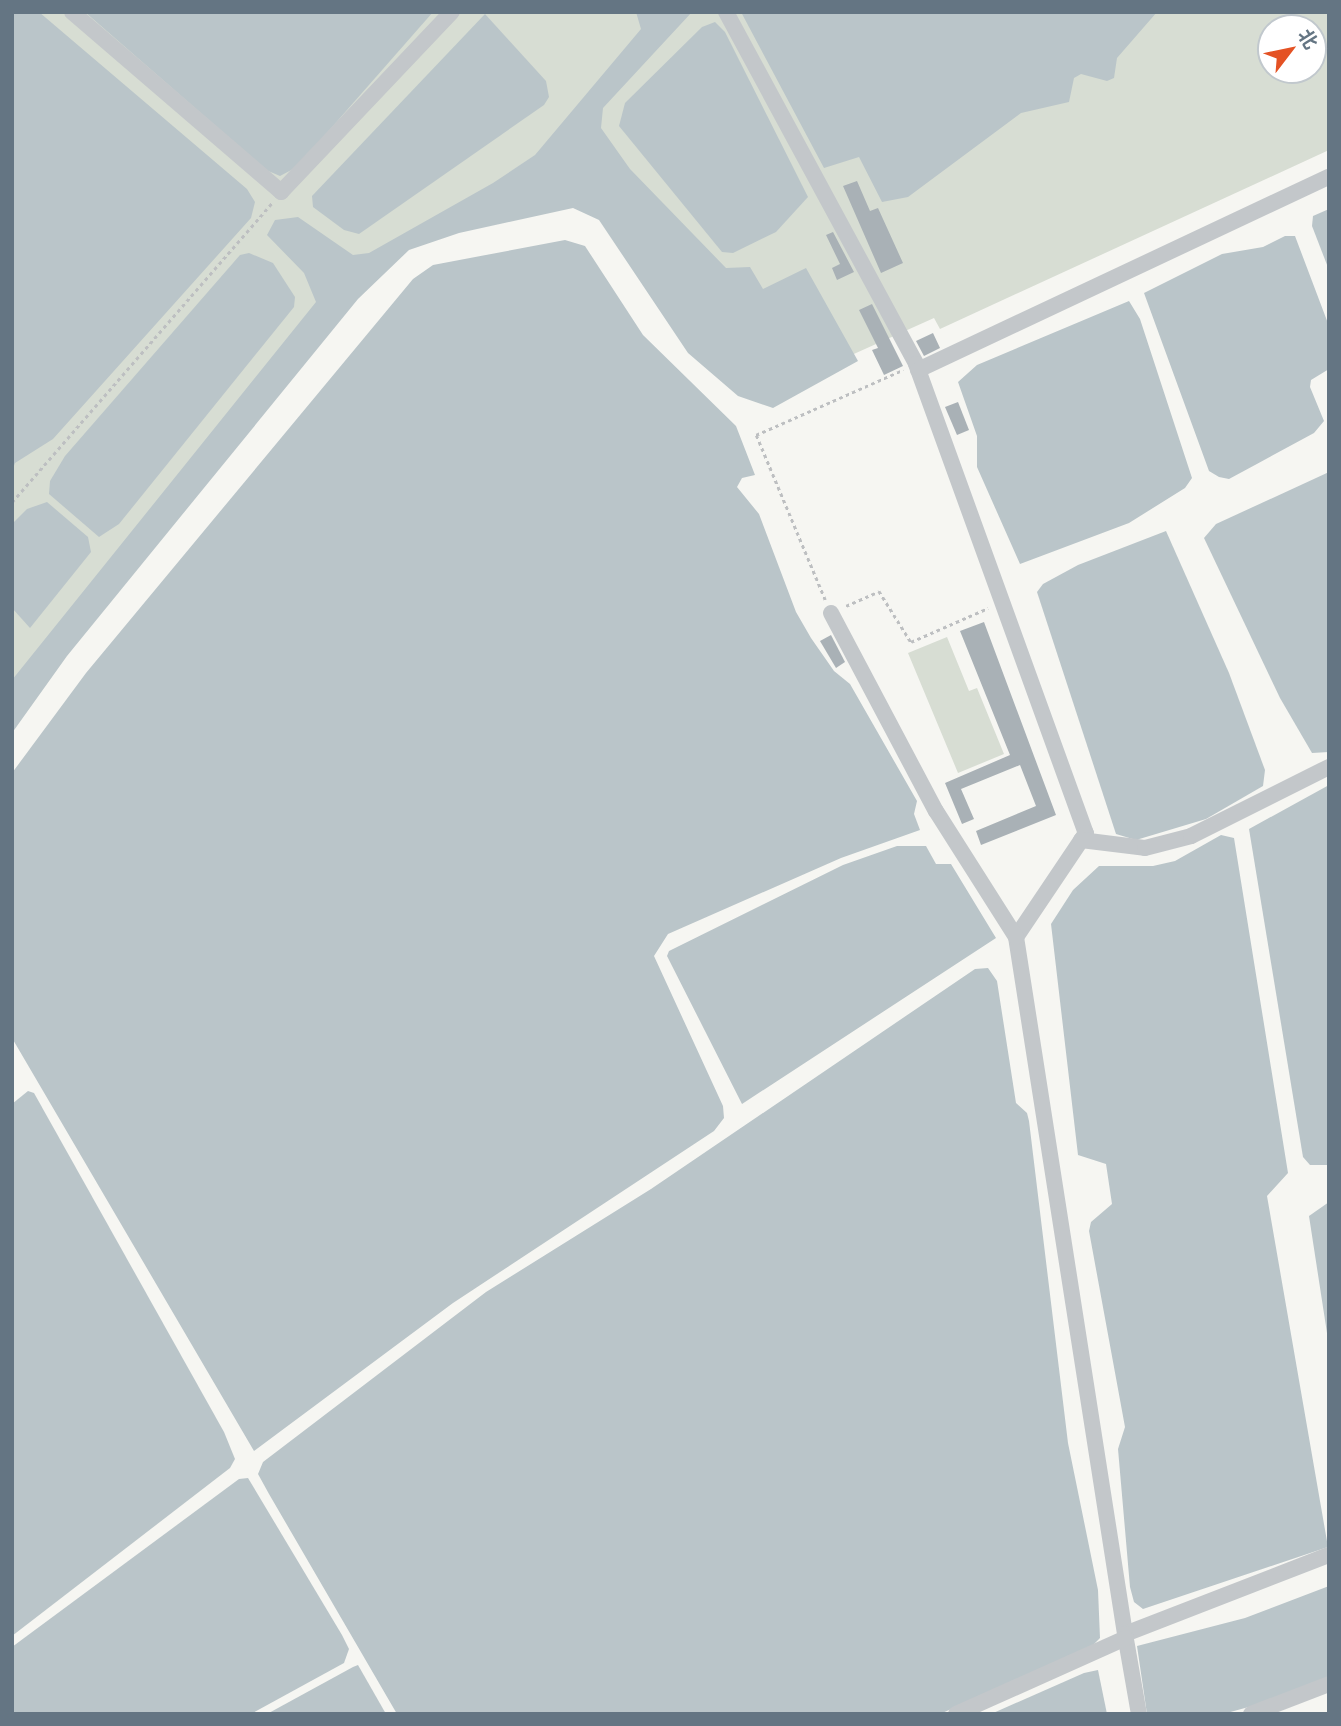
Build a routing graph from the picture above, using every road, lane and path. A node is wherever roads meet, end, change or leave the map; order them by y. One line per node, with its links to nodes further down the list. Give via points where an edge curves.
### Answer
1 (72, 12): 5 (street)
2 (452, 12): 5 (street)
3 (726, 12): 6 (street)
4 (1329, 177): 6 (street)
5 (281, 192): 7 (path)
6 (917, 367): 8 (street); 9 (path, via 756,435)
7 (12, 502)
8 (1002, 602): 9 (path, via 911,642 879,591); 11 (street, via 1086,833)
9 (831, 613): 12 (street, via 936,811)
10 (1329, 767): 11 (street, via 1191,836 1145,848)
11 (1081, 840): 12 (street)
12 (1016, 937): 14 (street)
13 (1329, 1555): 14 (street)
14 (1125, 1636): 16 (street); 17 (street)
15 (1329, 1684): 18 (street)
16 (956, 1714)
17 (1139, 1714)
18 (1251, 1714)

